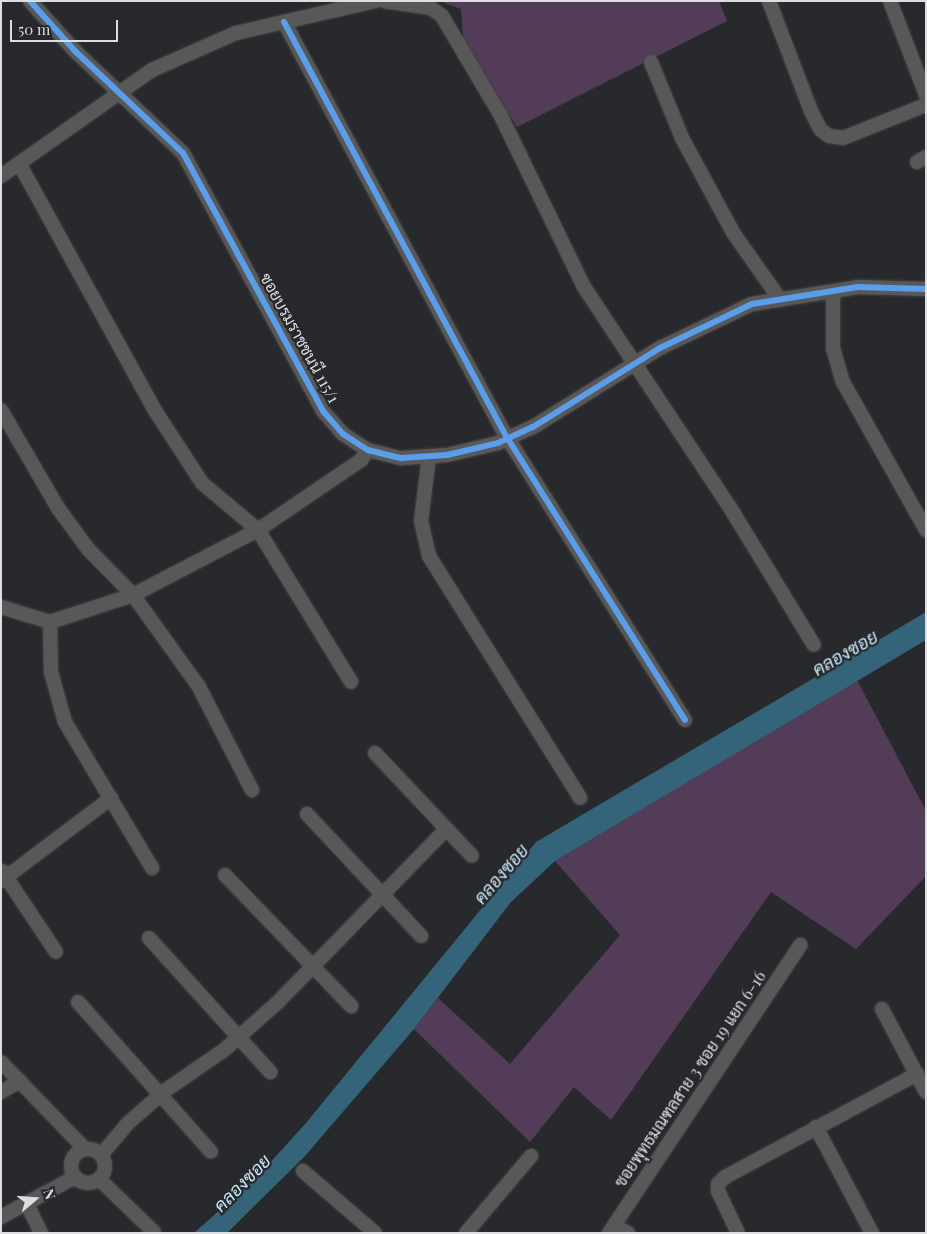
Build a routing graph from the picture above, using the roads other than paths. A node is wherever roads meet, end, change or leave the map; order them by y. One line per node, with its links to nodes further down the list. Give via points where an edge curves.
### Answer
1 (30, 1): 8 (street, ซอยบรมราชชนนี 115/1)
2 (375, 1): 6 (street)
3 (384, 1): 16 (street, via 431,8 442,16 500,114 584,287)
4 (769, 1): 10 (street, via 811,111 820,129 829,136 843,138)
5 (890, 1): 9 (street)
6 (284, 22): 8 (street, via 236,33 152,70); 18 (street)
7 (652, 62): 15 (street, via 691,156 734,234)
8 (117, 92): 11 (street); 19 (street, ซอยบรมราชชนนี 115/1, via 183,153 323,412 343,434)
9 (926, 95)
10 (926, 105)
11 (20, 165): 12 (street); 21 (street, via 154,409 202,482)
12 (1, 176)
13 (926, 289): 14 (street, ซอยบรมราชชนนี 115/1, via 884,285)
14 (833, 293): 15 (street, ซอยบรมราชชนนี 115/1); 22 (street, via 832,348 844,382)
15 (779, 298): 16 (street, ซอยบรมราชชนนี 115/1, via 752,304)
16 (635, 363): 18 (street, ซอยบรมราชชนนี 115/1, via 533,427); 26 (street)
17 (1, 410): 23 (street, via 68,522 88,549)
18 (508, 439): 20 (street, ซอยบรมราชชนนี 115/1, via 447,455); 28 (street)
19 (368, 450): 20 (street, ซอยบรมราชชนนี 115/1, via 401,458); 21 (street, via 361,460)
20 (429, 456): 32 (street, via 421,521 429,556)
21 (258, 530): 23 (street); 27 (street)
22 (926, 530)
23 (133, 595): 25 (street); 30 (street, via 198,687)
24 (1, 607): 25 (street)
25 (50, 622): 31 (street, via 51,672 65,722 84,759)
26 (814, 645)
27 (351, 682)
28 (685, 720)
29 (375, 753): 34 (street)
30 (252, 790)
31 (111, 798): 36 (street); 38 (street)
32 (580, 798)
33 (307, 814): 39 (street)
34 (446, 828): 35 (street); 39 (street)
35 (472, 856)
36 (152, 868)
37 (225, 875): 44 (street)
38 (3, 876): 43 (street)
39 (382, 894): 40 (street); 44 (street)
40 (421, 936)
41 (149, 938): 48 (street)
42 (800, 945): 66 (street, ซอยพุทธมณฑลสาย 3 ซอย 19 แยก 6-16)
43 (56, 952)
44 (313, 966): 46 (street); 48 (street)
45 (78, 1002): 55 (street)
46 (352, 1006)
47 (882, 1009): 51 (street)
48 (239, 1037): 50 (street); 55 (street)
49 (1, 1062): 52 (street)
50 (270, 1072)
51 (917, 1074): 54 (street); 56 (street)
52 (20, 1080): 53 (street); 57 (street)
53 (1, 1092)
54 (926, 1092)
55 (161, 1095): 58 (street); 59 (street, via 128,1123)
56 (816, 1127): 72 (street, via 718,1184 718,1191); 73 (street)
57 (85, 1149): 59 (street); 62 (street, via 72,1160)
58 (211, 1152)
59 (101, 1155): 63 (street, via 105,1163)
60 (531, 1156): 70 (street)
61 (303, 1170): 69 (street)
62 (75, 1177): 63 (street, via 82,1182); 64 (street)
63 (99, 1179): 67 (street)
64 (27, 1204): 65 (street); 68 (street)
65 (1, 1217)
66 (611, 1229): 71 (street)
67 (154, 1232)
68 (41, 1233)
69 (376, 1233)
70 (466, 1233)
71 (628, 1233)
72 (738, 1233)
73 (872, 1233)

